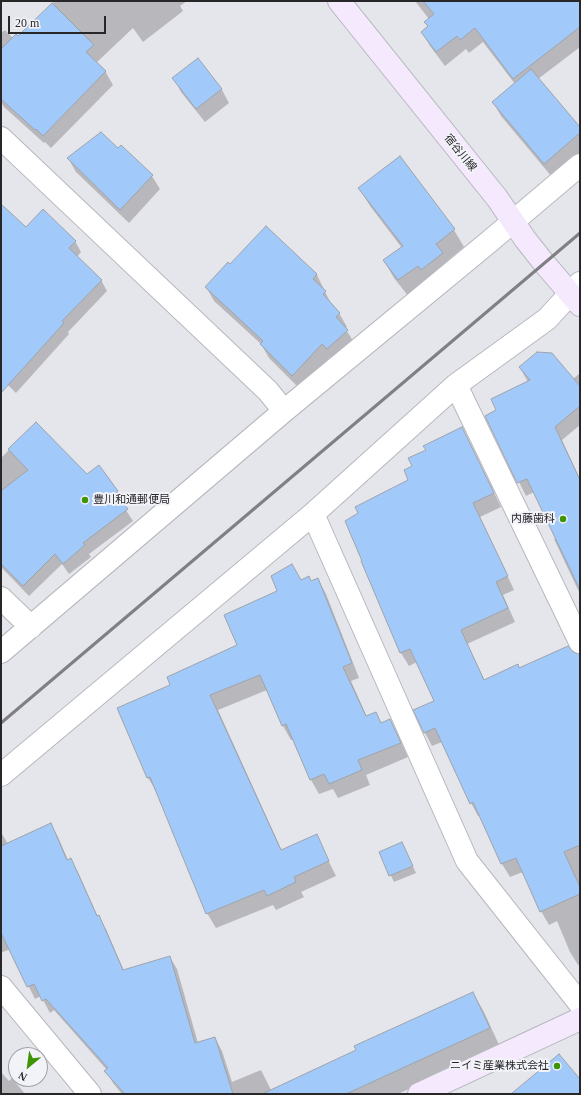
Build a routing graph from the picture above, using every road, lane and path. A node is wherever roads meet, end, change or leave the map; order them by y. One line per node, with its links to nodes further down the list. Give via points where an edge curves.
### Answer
1 (339, 1): 4 (main road, 宿谷川線, via 497,198)
2 (1, 138): 7 (street, via 268,391)
3 (580, 165): 4 (street)
4 (513, 222): 5 (main road, 宿谷川線, via 544,263); 7 (street)
5 (577, 294): 6 (street)
6 (456, 385): 8 (street); 11 (street)
7 (284, 411): 10 (street)
8 (313, 514): 13 (street); 15 (street, via 467,861)
9 (1, 598): 10 (street)
10 (31, 627): 12 (street)
11 (580, 642)
12 (1, 652)
13 (1, 775)
14 (1, 987): 17 (street)
15 (580, 1004)
16 (580, 1019): 18 (main road)
17 (90, 1094)
18 (419, 1094)

